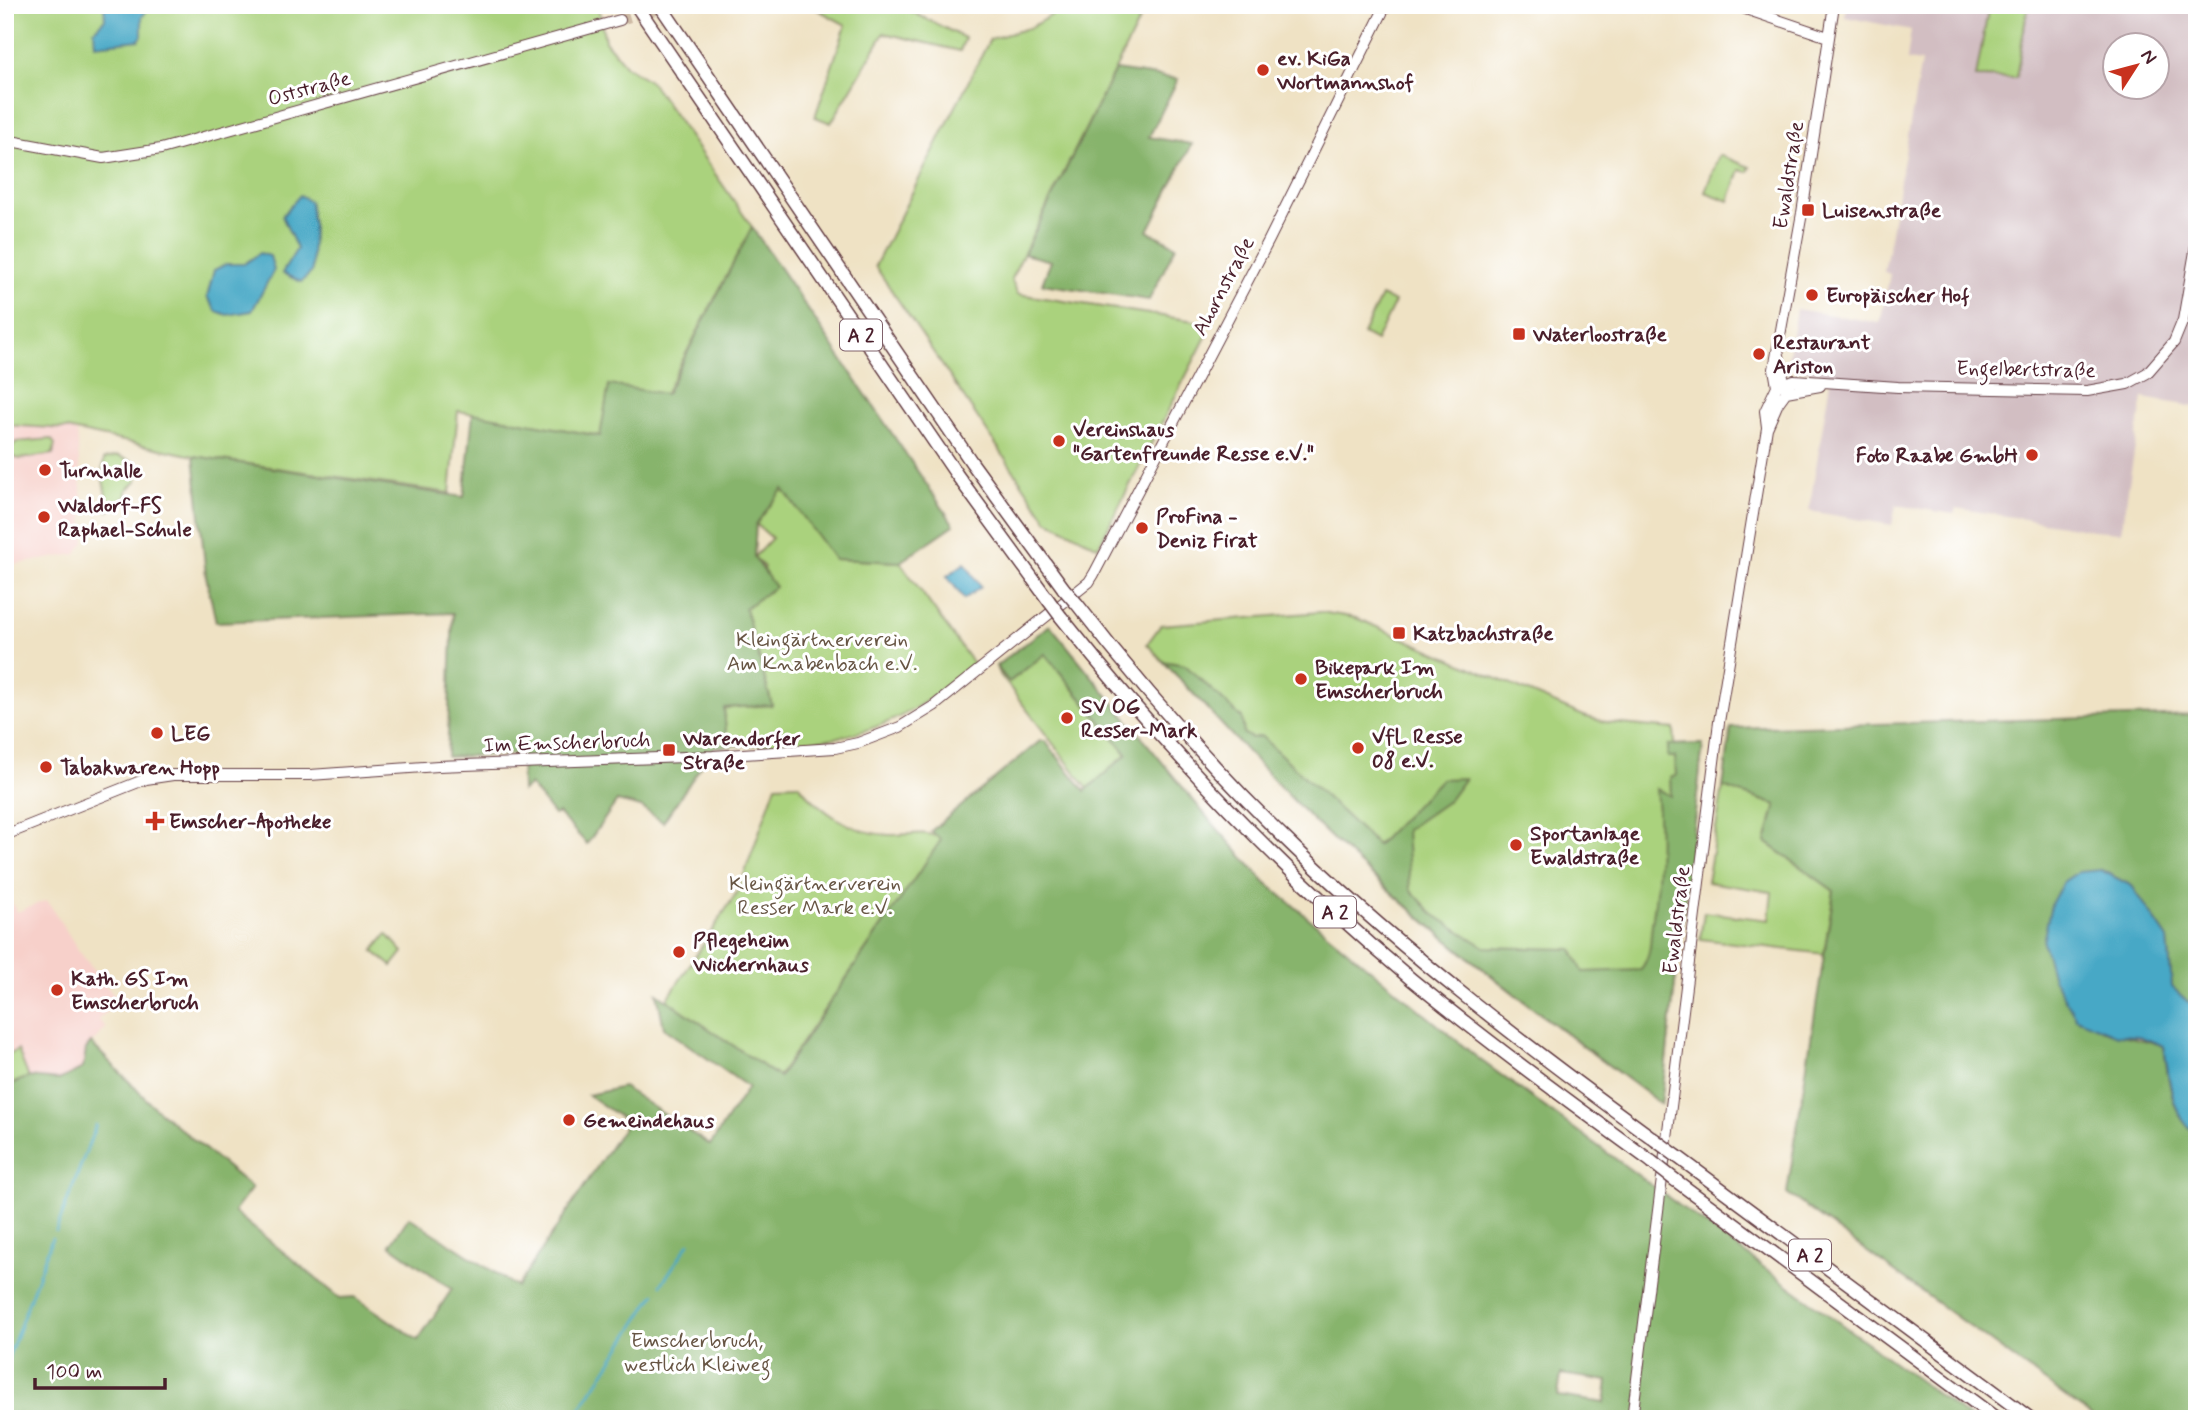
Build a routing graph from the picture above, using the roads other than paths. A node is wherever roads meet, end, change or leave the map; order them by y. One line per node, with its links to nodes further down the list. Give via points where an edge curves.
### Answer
1 (636, 5): 14 (highway, A 2, bridge, via 957,475 1061,617 1165,742 1339,916 1493,1045)
2 (660, 5): 15 (highway, A 2, bridge, via 972,463 1065,589 1179,728 1314,866 1505,1029)
3 (1386, 5): 11 (street, Ahornstraße, via 1269,240)
4 (1734, 5): 7 (street)
5 (1834, 5): 7 (street, Ewaldstraße)
6 (620, 20): 8 (street, Oststraße, via 161,149 103,158)
7 (1828, 37): 10 (street, Ewaldstraße, via 1774,369)
8 (5, 140)
9 (2197, 240): 10 (street, Engelbertstraße, via 2183,320 2174,342 2147,373 2127,384 2087,391)
10 (1783, 386): 13 (street, Ewaldstraße, via 1765,411 1767,428 1719,722)
11 (1089, 582): 12 (street, Im Emscherbruch, via 934,706 900,727 858,743 699,757 310,775 173,775 146,779)
12 (5, 835)
13 (1632, 1419)
14 (1997, 1419)
15 (2031, 1419)

